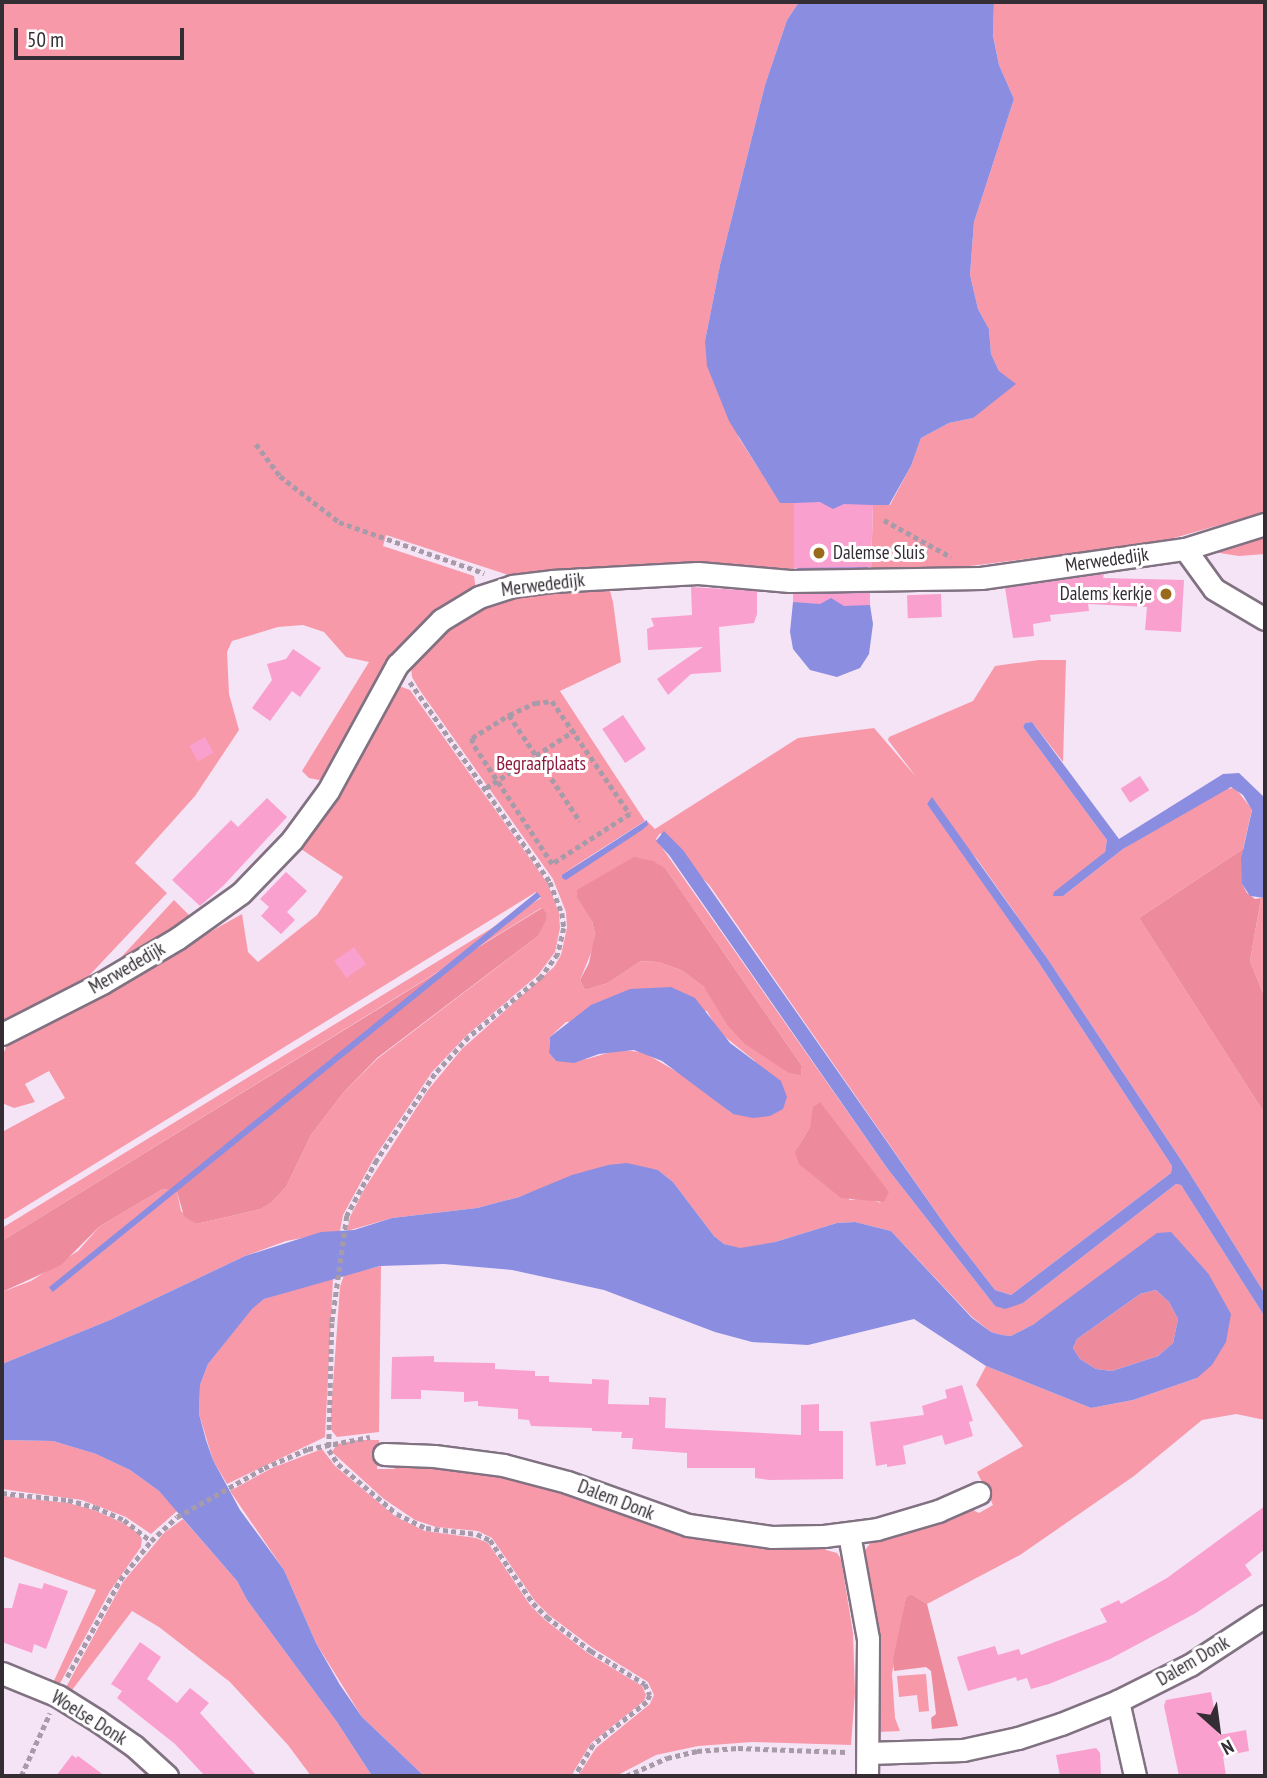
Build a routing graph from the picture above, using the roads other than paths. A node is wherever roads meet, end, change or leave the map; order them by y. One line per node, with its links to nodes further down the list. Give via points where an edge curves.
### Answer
1 (1265, 524): 2 (street, Merwededijk)
2 (1185, 550): 3 (street, via 1214,589); 4 (street, Merwededijk, via 981,578 790,581 698,573 512,586 479,597 453,610 397,664 321,801 292,840 241,893 102,984)
3 (1265, 619)
4 (2, 1034)
5 (381, 1445): 7 (street, Dalem Donk, via 534,1472 659,1517 718,1531 798,1537)
6 (979, 1493): 7 (street, Dalem Donk, via 913,1520)
7 (849, 1534): 11 (street, via 867,1639)
8 (1265, 1616): 10 (street, Dalem Donk, via 1190,1665)
9 (2, 1673): 12 (street, Woelse Donk, via 58,1696 134,1746)
10 (1118, 1701): 11 (street, Dalem Donk, via 1018,1738 963,1750); 14 (street)
11 (868, 1754): 13 (street)
12 (167, 1776)
13 (867, 1776)
14 (1135, 1776)

